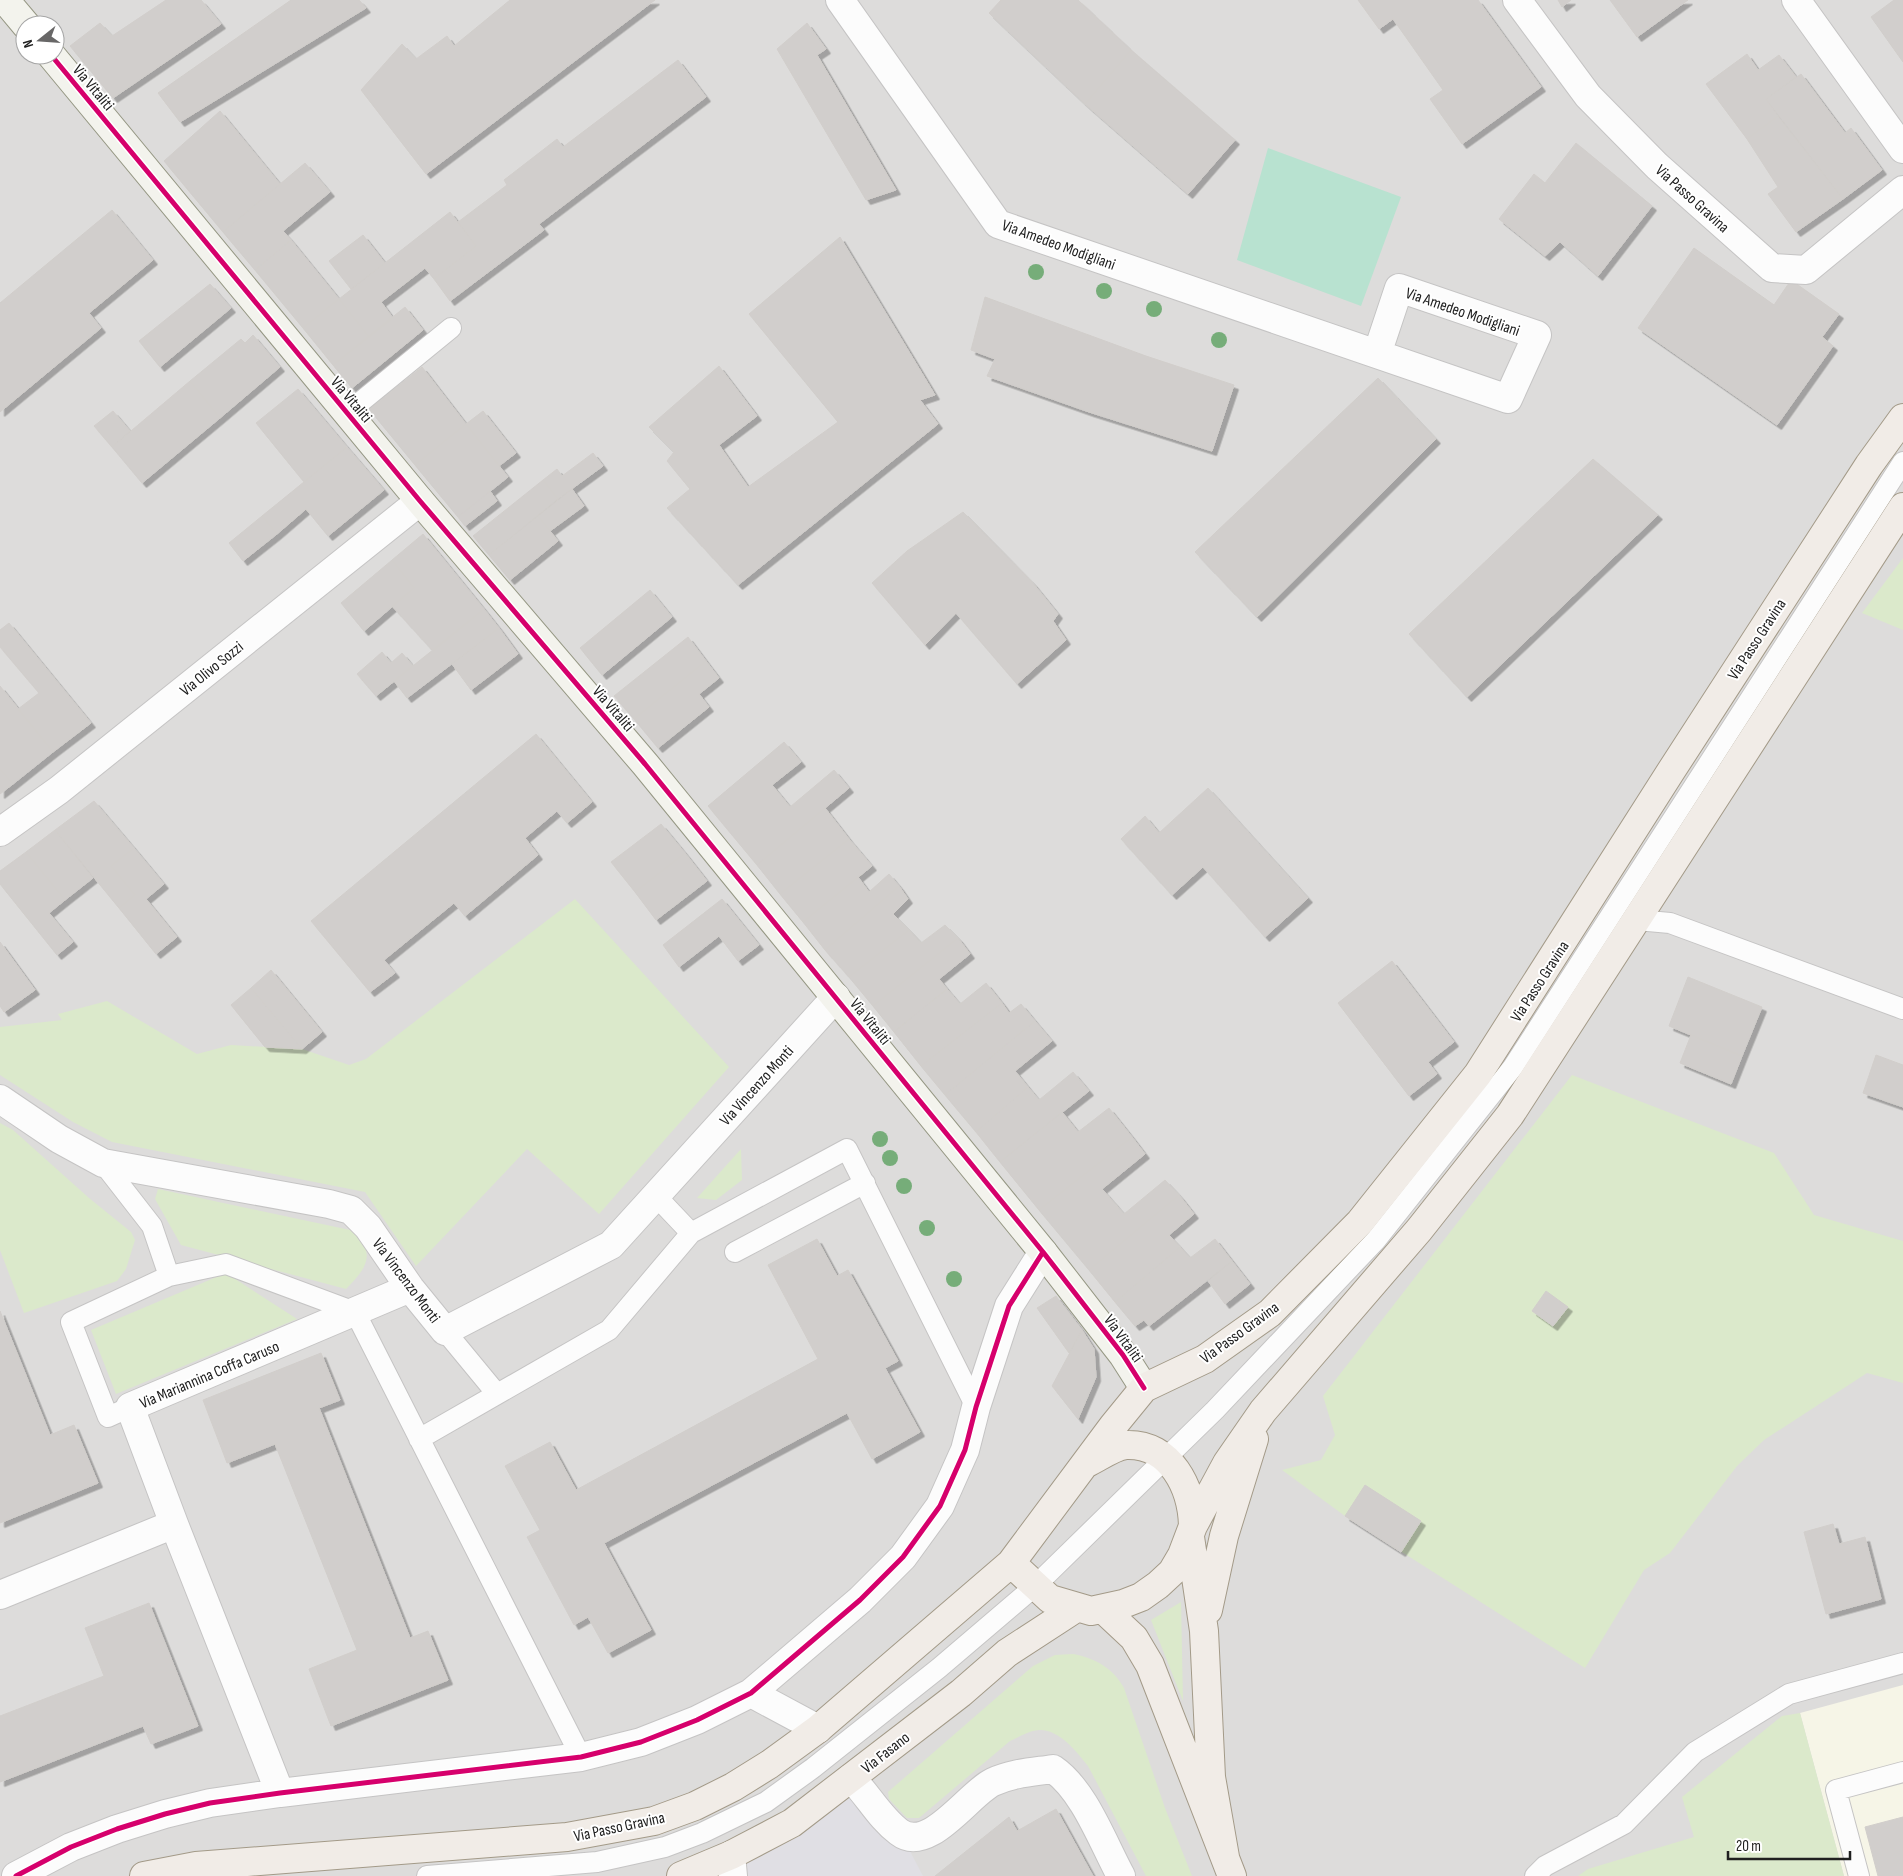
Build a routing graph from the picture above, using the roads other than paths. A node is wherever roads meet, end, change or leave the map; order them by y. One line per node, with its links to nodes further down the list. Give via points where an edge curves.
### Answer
1 (5, 0): 5 (street)
2 (840, 0): 10 (street, Via Amedeo Modigliani, via 998,224)
3 (1517, 0): 8 (street, Via Passo Gravina, via 1588,96 1657,166 1772,268 1806,270)
4 (1796, 0): 7 (street)
5 (18, 15)
6 (59, 65): 11 (street, Via Vitaliti)
7 (1903, 149)
8 (1903, 190)
9 (451, 328): 11 (lane)
10 (1377, 354): 10 (street, Via Amedeo Modigliani, via 1508,399 1537,335 1400,288)
11 (347, 413): 14 (street, Via Vitaliti)
12 (1903, 418): 31 (main road, Via Passo Gravina, via 1869,465 1478,1074 1360,1222 1270,1313 1205,1358)
13 (1903, 462): 37 (lane, via 1513,1067 1376,1240)
14 (420, 501): 16 (street, Via Olivo Sozzi, via 59,790); 18 (street, Via Vitaliti, via 645,764)
15 (1903, 508): 17 (main road)
16 (0, 832)
17 (1637, 920): 19 (lane, via 1670,924); 35 (main road, via 1510,1115 1419,1230)
18 (836, 997): 23 (street, Via Vincenzo Monti); 26 (street, Via Vitaliti)
19 (1903, 1009)
20 (0, 1099): 21 (street, Via Vincenzo Monti, via 59,1139)
21 (103, 1163): 27 (lane, via 152,1226); 28 (street, Via Vincenzo Monti, via 350,1210 368,1227)
22 (865, 1183): 24 (lane, via 847,1148); 25 (lane); 34 (lane)
23 (655, 1196): 24 (lane); 30 (street, Via Vincenzo Monti, via 611,1244)
24 (691, 1233): 32 (lane, via 609,1330)
25 (735, 1252)
26 (1042, 1252): 31 (street, Via Vitaliti, via 1123,1355); 34 (street, via 1009,1306)
27 (169, 1276): 29 (lane, via 226,1264); 33 (lane, via 71,1322 108,1417)
28 (410, 1288): 29 (street, Via Mariannina Coffa Caruso); 30 (street, Via Vincenzo Monti)
29 (355, 1312): 33 (street, Via Mariannina Coffa Caruso); 36 (lane)
30 (445, 1331): 32 (lane)
31 (1144, 1388): 38 (main road, Via Passo Gravina)
32 (497, 1394): 36 (lane)
33 (130, 1407): 39 (street, Via Mariannina Coffa Caruso)
34 (976, 1407): 48 (street, via 965,1450 940,1506 903,1557 860,1600)
35 (1263, 1411): 40 (main road, via 1227,1463); 46 (main road, via 1224,1536)
36 (419, 1439): 50 (lane)
37 (1164, 1458): 38 (main road, via 1145,1448 1125,1445); 40 (main road, via 1180,1474 1188,1490 1193,1507); 42 (lane)
38 (1086, 1464): 41 (main road, Via Passo Gravina)
39 (174, 1524): 43 (street); 53 (street, Via Mariannina Coffa Caruso)
40 (1192, 1531): 45 (main road, via 1172,1572 1158,1586 1142,1597); 46 (main road)
41 (1011, 1563): 42 (main road); 49 (main road, Via Passo Gravina)
42 (1034, 1587): 44 (main road, via 1050,1599); 58 (lane, via 813,1768 766,1802 702,1833 665,1847 597,1862)
43 (0, 1595)
44 (1076, 1608): 45 (main road); 52 (main road, Via Fasano, via 1007,1653)
45 (1104, 1609): 55 (main road, via 1134,1638 1150,1665)
46 (1204, 1631): 55 (main road, via 1210,1760)
47 (1903, 1663): 61 (lane, via 1789,1694 1696,1752 1624,1824 1545,1866)
48 (751, 1693): 49 (street); 50 (street, via 697,1720 640,1742)
49 (818, 1729): 57 (main road, Via Passo Gravina, via 733,1788 654,1821 610,1831 196,1866)
50 (581, 1757): 53 (street)
51 (1903, 1772): 62 (lane, via 1836,1790)
52 (851, 1778): 54 (main road, Via Fasano); 60 (street, via 900,1834 914,1838 930,1834 992,1782 1013,1774 1053,1769 1064,1776 1076,1793)
53 (280, 1793): 56 (street, via 210,1803 116,1829 71,1847)
54 (732, 1866): 59 (main road, Via Fasano)
55 (1229, 1866)
56 (16, 1876)
57 (144, 1876)
58 (427, 1876)
59 (682, 1876)
60 (1121, 1876)
61 (1535, 1876)
62 (1859, 1876)

